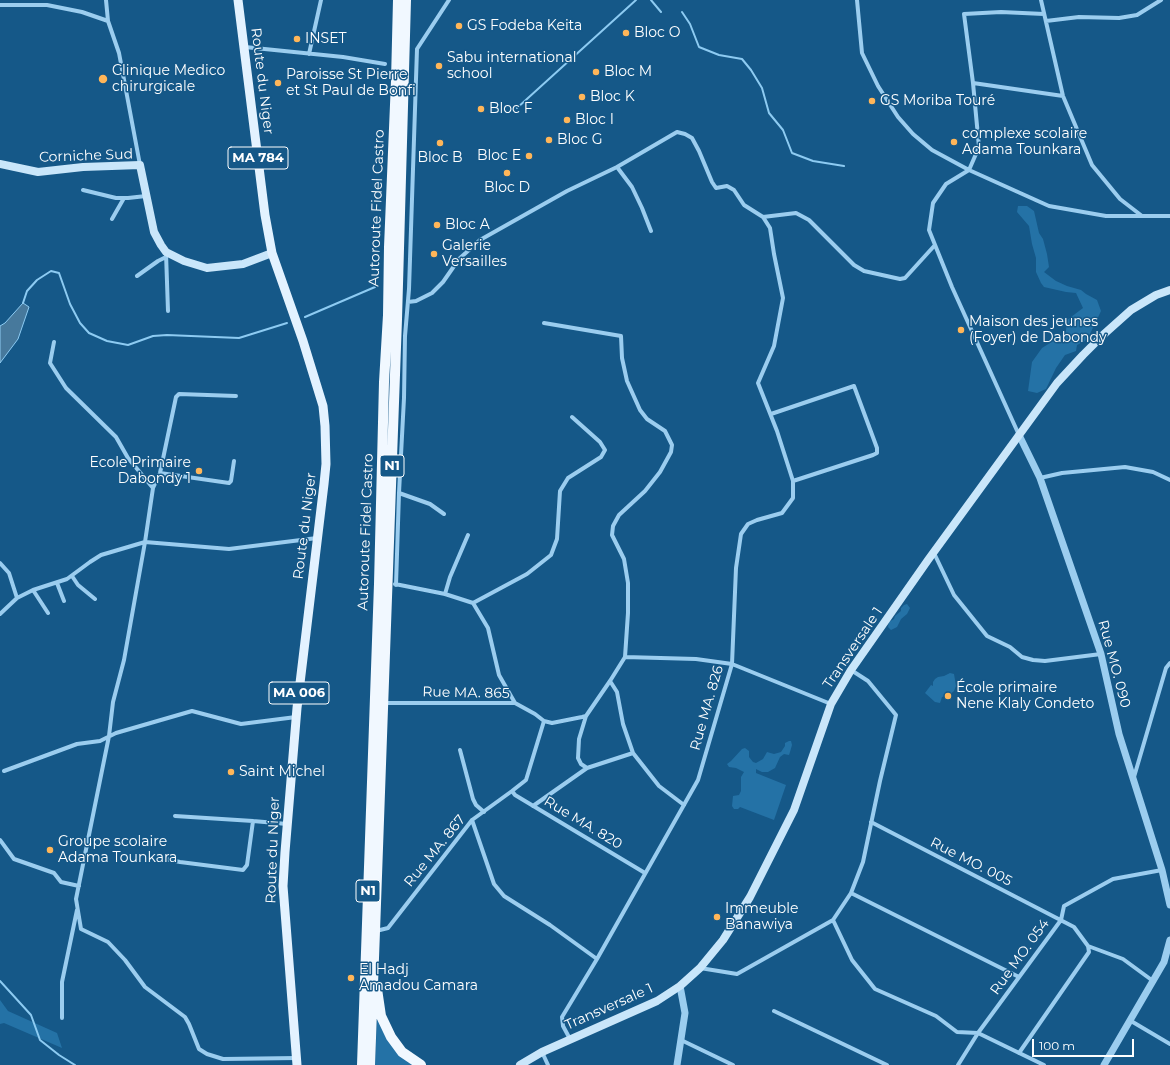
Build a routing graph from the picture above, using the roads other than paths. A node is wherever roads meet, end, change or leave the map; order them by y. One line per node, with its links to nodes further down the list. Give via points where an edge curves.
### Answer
1 (106, 0): 12 (street)
2 (238, 0): 14 (main road, Route du Niger / MA 784)
3 (321, 0): 15 (street)
4 (398, 0): 126 (highway, Autoroute Fidel Castro / N1)
5 (406, 0): 60 (highway, Autoroute Fidel Castro / N1)
6 (449, 0): 36 (street, via 417,49)
7 (857, 0): 22 (street, via 862,52 878,86 898,117 932,150)
8 (1041, 0): 11 (street)
9 (1160, 0): 13 (street, via 1137,15)
10 (0, 4): 12 (street, via 47,5 82,12)
11 (1044, 14): 13 (street); 17 (street, via 964,14)
12 (108, 21): 20 (street, via 119,53)
13 (1046, 21): 18 (street)
14 (244, 47): 15 (street); 32 (main road, Route du Niger / MA 784)
15 (309, 54): 16 (street)
16 (386, 64)
17 (973, 83): 18 (street); 22 (street, via 979,147)
18 (1063, 96): 28 (street, via 1092,164 1120,199)
19 (0, 164): 20 (main road, Corniche Sud, via 38,172)
20 (140, 165): 24 (main road, Corniche Sud)
21 (617, 167): 27 (street, via 677,132 685,134 692,138 716,188 727,186 734,190 744,205); 30 (street, via 632,187); 36 (street, via 560,194 480,240 459,259 432,293)
22 (969, 170): 28 (street, via 1049,206 1106,216); 31 (street, via 946,184 933,203 929,230)
23 (83, 190): 25 (street)
24 (146, 196): 25 (street); 33 (main road, Corniche Sud, via 154,232)
25 (124, 198): 29 (street)
26 (1170, 216): 28 (street)
27 (763, 217): 31 (street, via 796,213 809,220 864,271 900,279 905,278); 42 (street, Rue MA. 826, via 770,228 783,298 774,346 758,383)
28 (1143, 217)
29 (112, 219)
30 (651, 232)
31 (935, 245): 44 (street)
32 (272, 253): 33 (main road, via 243,264 207,268); 39 (main road, Route du Niger / MA 784)
33 (166, 255): 34 (street); 37 (street)
34 (137, 276)
35 (1170, 290): 44 (main road, Transversale 1, via 1131,310 1103,335 1057,383)
36 (408, 302): 51 (street)
37 (168, 311)
38 (544, 323): 70 (street, via 621,336 627,381 640,410 647,419 665,431 672,445 660,472 645,492 619,516 613,526 612,535 624,559 628,583)
39 (297, 325): 54 (main road, Route du Niger / MA 006, via 323,406 325,426 326,464)
40 (54, 342): 50 (street, via 50,363 66,388 116,437 128,458)
41 (236, 396): 46 (street, via 177,395)
42 (771, 414): 49 (street, Rue MA. 826); 49 (street, via 854,386 877,448 877,453 873,455)
43 (572, 417): 66 (street, via 600,442 605,450 601,457 568,478 560,491 557,539 551,555 527,574)
44 (1019, 435): 47 (street, Rue MO. 090); 56 (main road, Transversale 1)
45 (234, 461): 46 (street, via 229,483)
46 (160, 472): 50 (street)
47 (1040, 478): 48 (street, via 1062,473 1126,467 1153,472); 69 (street, Rue MO. 090)
48 (1170, 480)
49 (793, 481): 72 (street, Rue MA. 826, via 793,498 782,513 748,524 742,534 736,568)
50 (153, 488): 55 (street)
51 (399, 493): 52 (street, via 430,504); 60 (street)
52 (444, 514)
53 (468, 535): 62 (street)
54 (318, 538): 55 (street, via 229,549); 79 (main road, Route du Niger / MA 006)
55 (145, 542): 58 (street, via 101,556); 81 (street, via 124,660 113,702)
56 (934, 552): 69 (street, via 954,595 987,636 1010,647 1022,657 1045,662); 73 (main road, Transversale 1)
57 (0, 563): 63 (street, via 9,573)
58 (72, 576): 59 (street); 64 (street, via 78,585)
59 (57, 583): 61 (street); 65 (street)
60 (392, 584): 62 (street); 75 (highway, Autoroute Fidel Castro / N1)
61 (33, 590): 63 (street); 67 (street)
62 (445, 594): 66 (street)
63 (17, 598): 68 (street)
64 (95, 598)
65 (64, 601)
66 (473, 603): 76 (street, via 488,628 499,675)
67 (48, 613)
68 (0, 614)
69 (1101, 654): 86 (street, Rue MO. 090, via 1119,734)
70 (625, 657): 72 (street, via 696,659); 74 (street)
71 (1170, 663): 86 (street, via 1166,668)
72 (732, 664): 77 (street); 88 (street, Rue MA. 826, via 698,780)
73 (851, 670): 77 (main road, Transversale 1); 94 (street, via 868,681 896,715)
74 (610, 681): 78 (street); 83 (street, via 617,692 623,724)
75 (384, 703): 76 (street, Rue MA. 865); 106 (highway, Autoroute Fidel Castro / N1)
76 (514, 703): 80 (street, Rue MA. 865)
77 (831, 704): 111 (main road, Transversale 1, via 794,810 750,897 724,940)
78 (586, 716): 80 (street, via 552,723); 84 (street, via 579,739 578,758)
79 (296, 717): 81 (street, via 241,724 192,711); 95 (main road, Route du Niger / MA 006)
80 (544, 721): 87 (street, Rue MA. 867, via 526,780)
81 (109, 736): 85 (street, via 100,741 77,744); 100 (street)
82 (460, 750): 90 (street, via 473,799 476,806)
83 (633, 753): 84 (street); 88 (street, via 659,786)
84 (587, 768): 89 (street)
85 (4, 771)
86 (1133, 780): 98 (street, Rue MO. 090)
87 (512, 791): 89 (street, Rue MA. 820); 90 (street, Rue MA. 867)
88 (684, 805): 99 (street, Rue MA. 826)
89 (533, 806): 99 (street, Rue MA. 820)
90 (484, 812): 92 (street, Rue MA. 867)
91 (175, 816): 93 (street)
92 (472, 820): 106 (street, Rue MA. 867, via 388,928); 109 (street, via 494,884 504,896)
93 (253, 822): 95 (street); 97 (street, via 247,865 243,870)
94 (871, 822): 101 (street, via 863,862); 105 (street, Rue MO. 005)
95 (287, 824): 124 (main road, Route du Niger / MA 006, via 283,886)
96 (0, 840): 100 (street, via 14,859 54,873 61,882)
97 (161, 858)
98 (1162, 870): 102 (street, Rue MO. 090); 105 (street, Rue MO. 054, via 1113,879 1064,906)
99 (645, 873): 109 (street, Rue MA. 826)
100 (79, 886): 103 (street, via 76,899)
101 (851, 893): 104 (street); 112 (street)
102 (1170, 905)
103 (78, 908): 116 (street, via 62,982); 124 (street, via 81,929 108,942 145,987 184,1017 199,1049 203,1052 224,1058)
104 (833, 920): 111 (street, via 737,974); 118 (street, via 852,960 875,989 936,1016 957,1032)
105 (1061, 920): 108 (street, Rue MO. 005, via 1074,927); 112 (street, Rue MO. 054)
106 (375, 931): 110 (highway, Autoroute Fidel Castro / N1)
107 (1170, 940): 113 (street, via 1164,962)
108 (1088, 946): 113 (street, via 1123,959); 123 (street, via 1088,952)
109 (597, 959): 119 (street, Rue MA. 826, via 562,1016 563,1026)
110 (373, 966): 127 (highway, Autoroute Fidel Castro / N1); 128 (highway, via 381,1016 386,1028 402,1052)
111 (700, 968): 114 (main road, Transversale 1)
112 (1019, 977): 118 (street, Rue MO. 054)
113 (1153, 981): 117 (street)
114 (680, 986): 119 (main road, Transversale 1, via 657,1002); 120 (street, via 685,1013)
115 (774, 1011): 133 (street)
116 (62, 1018)
117 (1130, 1021): 121 (street); 136 (street)
118 (978, 1033): 123 (street); 134 (street, Rue MO. 054)
119 (570, 1039): 122 (main road, Transversale 1)
120 (681, 1040): 131 (street); 132 (street)
121 (1170, 1044)
122 (542, 1052): 125 (main road, Transversale 1); 130 (street)
123 (1018, 1053): 135 (street)
124 (297, 1061)
125 (523, 1063): 129 (main road, Transversale 1)
126 (362, 1065)
127 (370, 1065)
128 (421, 1065)
129 (512, 1065)
130 (548, 1065)
131 (677, 1065)
132 (733, 1065)
133 (887, 1065)
134 (958, 1065)
135 (1044, 1065)
136 (1104, 1065)

